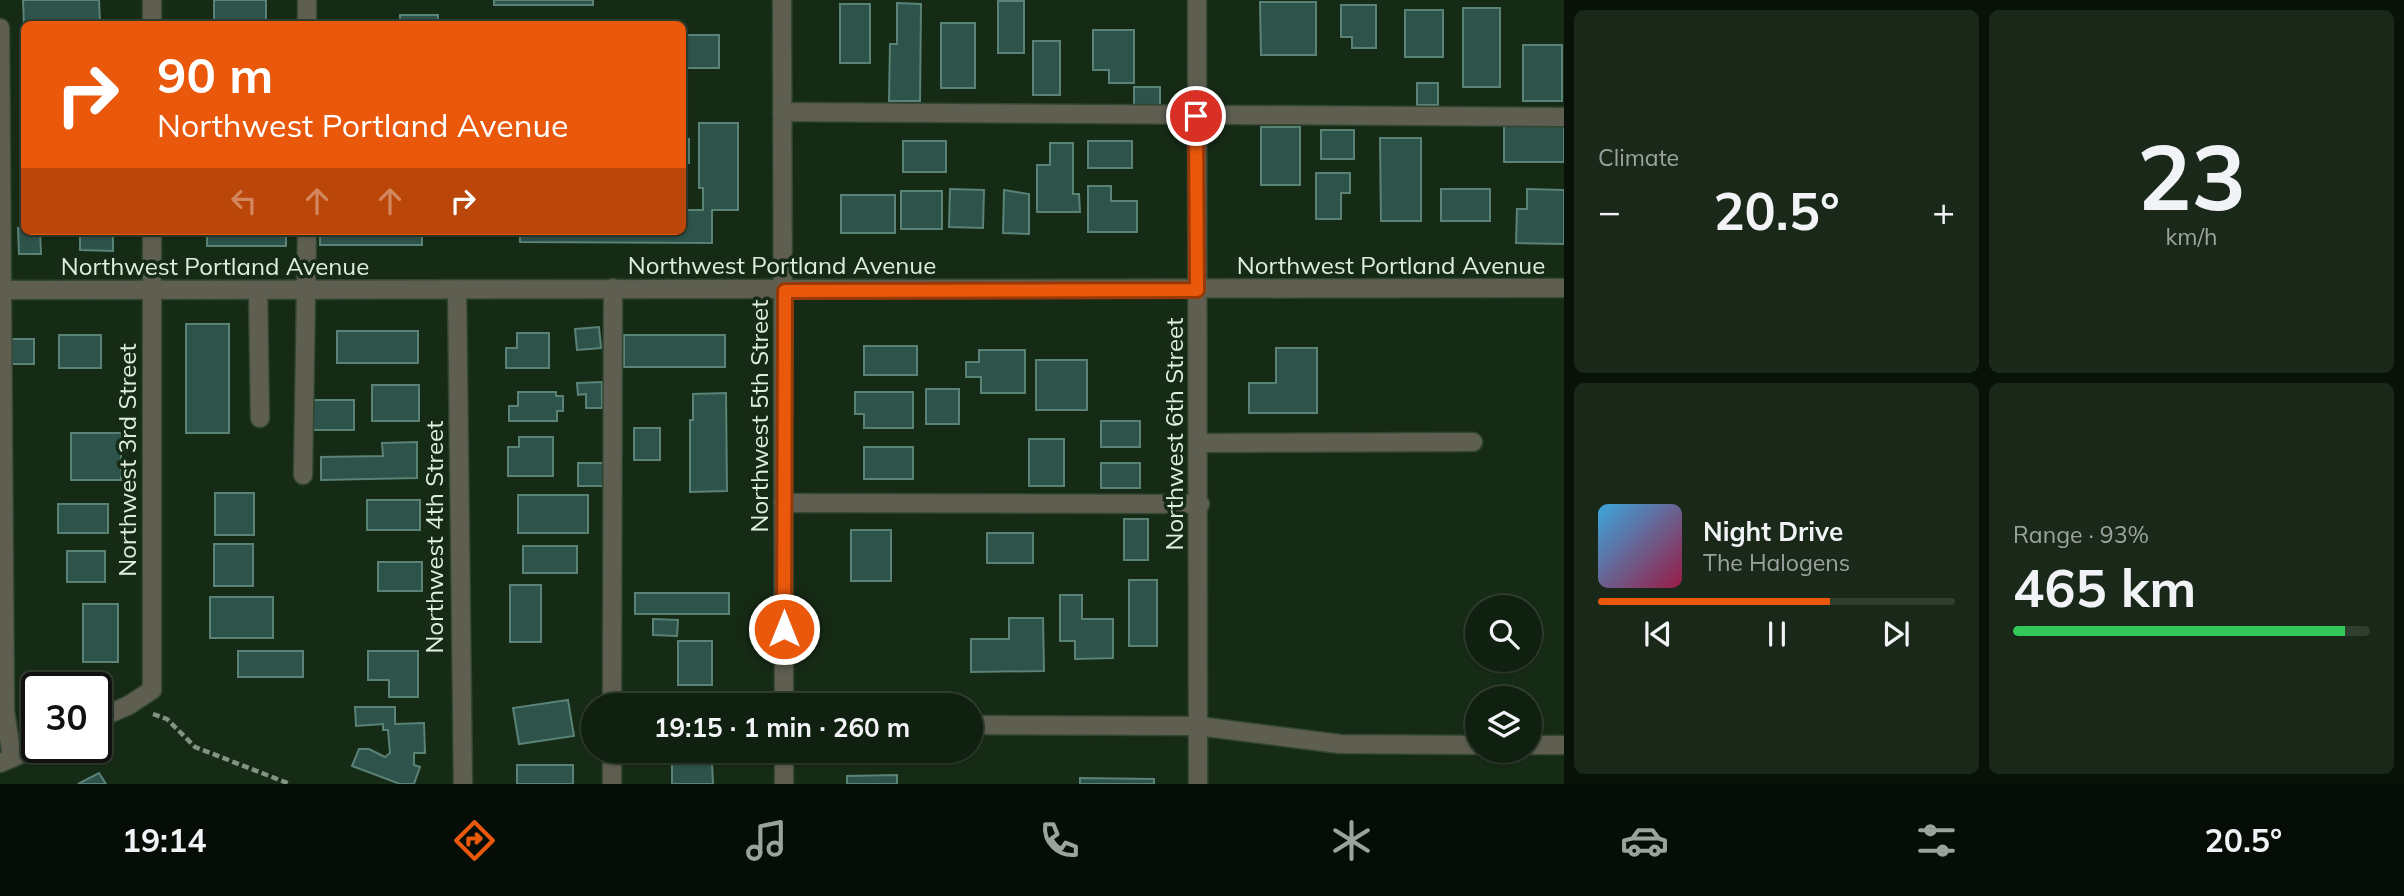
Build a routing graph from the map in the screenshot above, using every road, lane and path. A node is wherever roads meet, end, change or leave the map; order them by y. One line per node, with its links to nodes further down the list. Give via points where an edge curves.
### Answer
1 (152, 0): 5 (street)
2 (307, 0): 6 (street)
3 (782, 0): 8 (street, Northwest 5th Street)
4 (1197, 0): 9 (street, Northwest 6th Street)
5 (152, 21)
6 (307, 21)
7 (0, 28): 16 (street)
8 (782, 112): 9 (street); 21 (street, Northwest 5th Street)
9 (1196, 116): 10 (street); 18 (street, Northwest 6th Street)
10 (1564, 117)
11 (152, 235): 17 (street, Northwest 3rd Street)
12 (307, 235): 20 (street)
13 (613, 288): 15 (street, Northwest Portland Avenue); 21 (street, Northwest Portland Avenue); 28 (street)
14 (1564, 288): 18 (street, Northwest Portland Avenue)
15 (457, 289): 20 (street, Northwest Portland Avenue); 41 (street, Northwest 4th Street)
16 (2, 290): 17 (street, Northwest Portland Avenue); 37 (street)
17 (152, 290): 19 (street, Northwest Portland Avenue); 30 (street, Northwest 3rd Street, via 152,690)
18 (1197, 290): 21 (street, Northwest Portland Avenue); 24 (street, Northwest 6th Street)
19 (258, 291): 20 (street, Northwest Portland Avenue); 22 (street)
20 (307, 291): 25 (street)
21 (785, 291): 26 (street, Northwest 5th Street)
22 (260, 418)
23 (1473, 442): 24 (street)
24 (1199, 443): 27 (street, Northwest 6th Street)
25 (303, 475)
26 (783, 503): 27 (street); 29 (street, Northwest 5th Street)
27 (1200, 504): 33 (street, Northwest 6th Street)
28 (612, 693)
29 (784, 693)
30 (129, 705): 31 (street); 40 (path, via 167,719 195,747)
31 (112, 713)
32 (983, 725): 33 (street)
33 (1198, 726): 34 (street, via 1340,744); 44 (street, Northwest 6th Street)
34 (1465, 745)
35 (1542, 745): 36 (street)
36 (1564, 745)
37 (6, 760)
38 (612, 763): 42 (street)
39 (784, 763): 43 (street)
40 (290, 784)
41 (463, 784)
42 (612, 784)
43 (784, 784)
44 (1198, 784)

